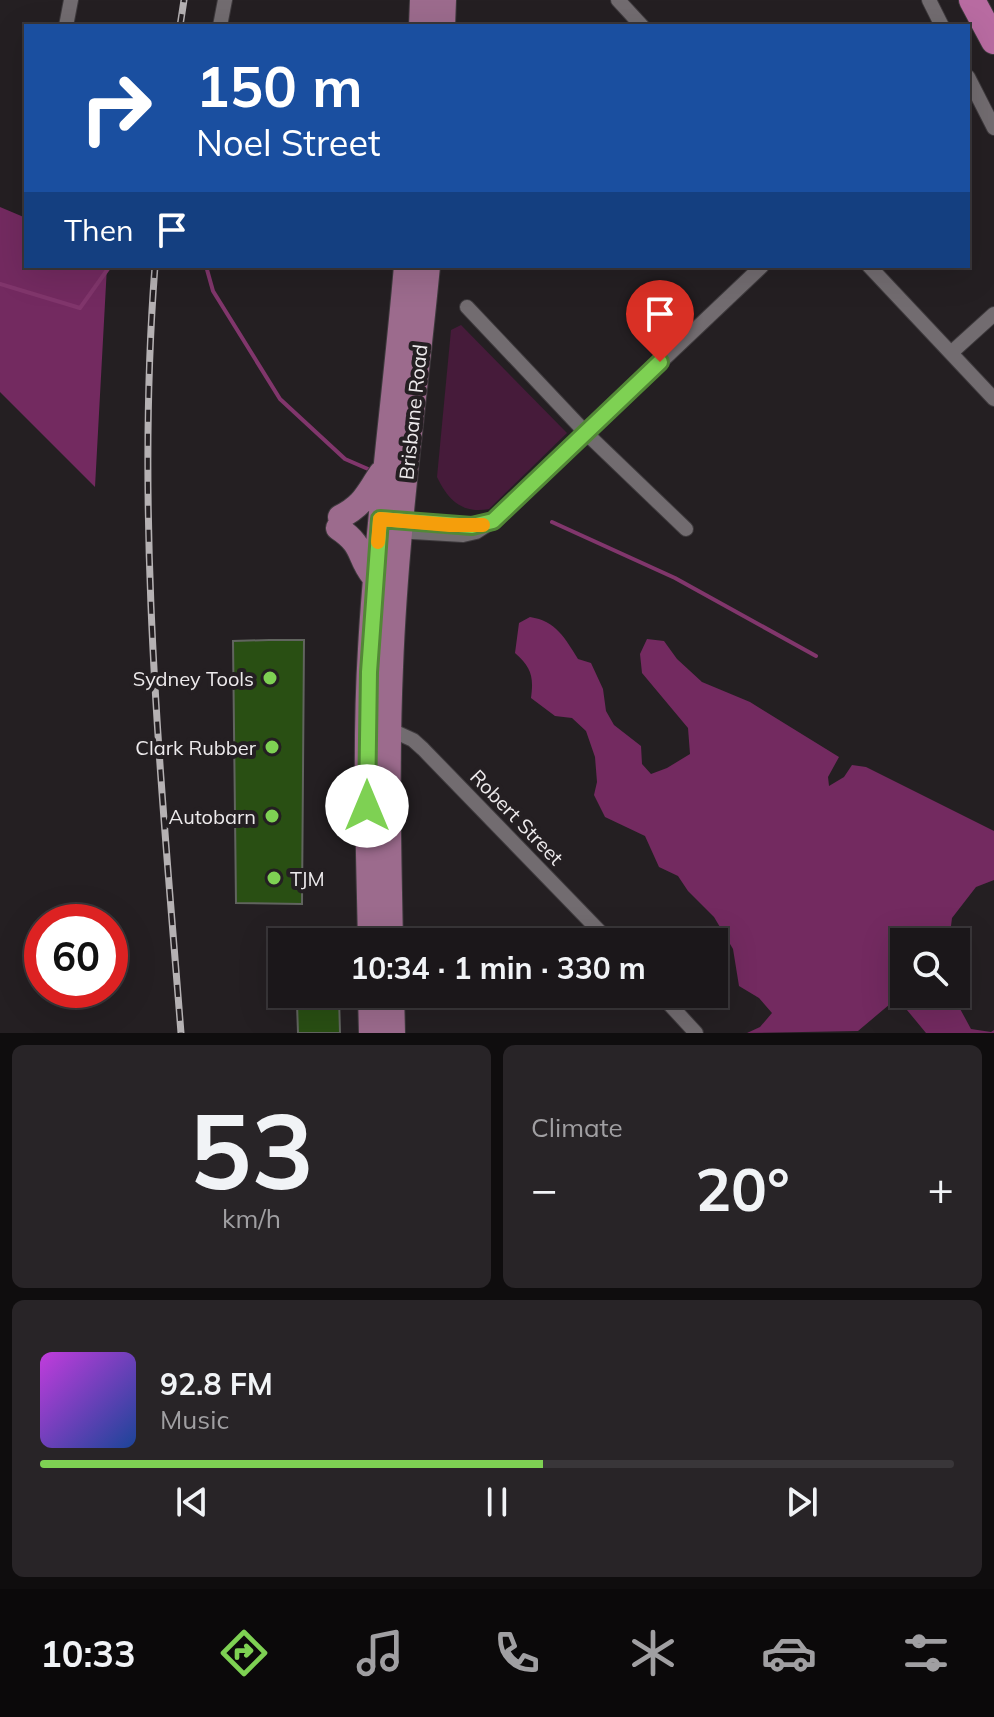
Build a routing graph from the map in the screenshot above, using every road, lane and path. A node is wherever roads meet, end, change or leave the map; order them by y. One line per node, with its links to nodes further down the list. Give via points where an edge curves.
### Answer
1 (71, 0): 8 (street)
2 (225, 0): 9 (street)
3 (422, 0): 10 (main road)
4 (444, 0): 11 (main road)
5 (618, 0): 12 (street)
6 (929, 0): 13 (street)
7 (972, 0): 14 (highway)
8 (66, 24)
9 (220, 24)
10 (421, 24)
11 (443, 24)
12 (640, 24)
13 (941, 24)
14 (994, 41)
15 (970, 81): 16 (street)
16 (994, 128)
17 (406, 268): 26 (main road, Brisbane Road)
18 (428, 268): 27 (main road, Brisbane Road)
19 (760, 268): 25 (street)
20 (871, 268): 23 (street)
21 (467, 307): 25 (street)
22 (994, 314): 23 (street)
23 (952, 352): 24 (street)
24 (994, 399)
25 (586, 433): 27 (street, via 486,524); 28 (street)
26 (385, 467): 27 (main road, Brisbane Road); 29 (main road, via 369,495 339,522)
27 (390, 525): 29 (main road, Brisbane Road); 30 (main road, Brisbane Road, via 394,606)
28 (686, 529)
29 (375, 578): 31 (main road, Brisbane Road, via 367,744)
30 (389, 729): 32 (main road, Brisbane Road); 33 (street, Robert Street, via 423,749)
31 (370, 928)
32 (391, 928)
33 (596, 928)
34 (370, 1008): 37 (main road)
35 (392, 1008): 38 (main road)
36 (673, 1008): 39 (street)
37 (371, 1033)
38 (393, 1033)
39 (696, 1033)

